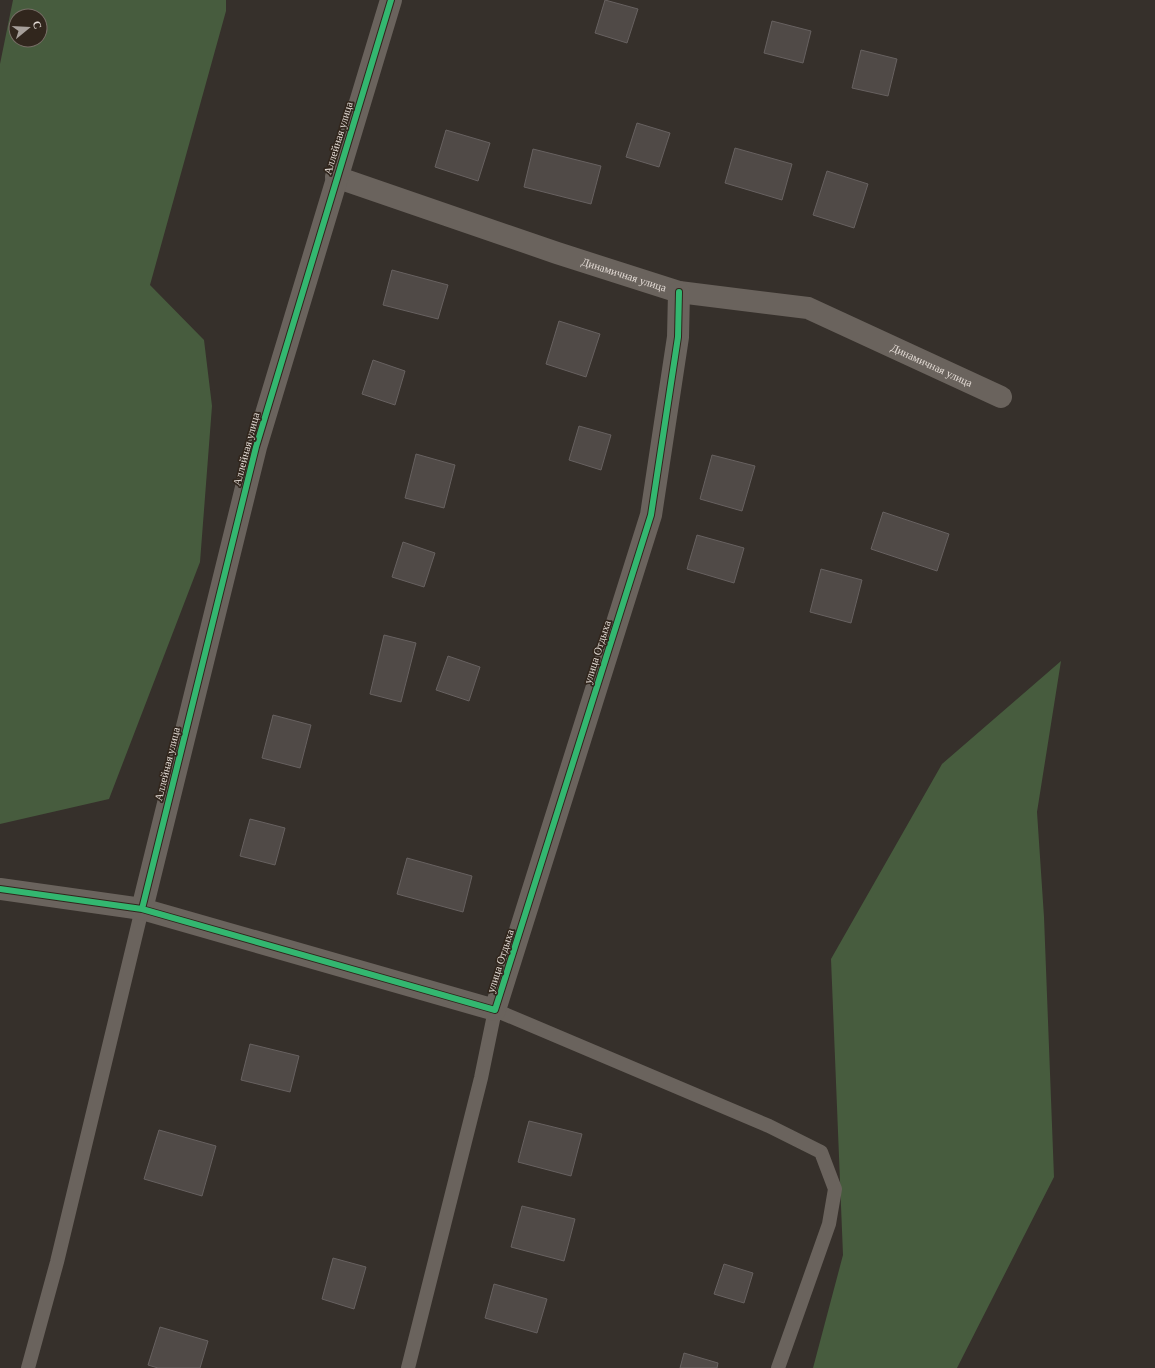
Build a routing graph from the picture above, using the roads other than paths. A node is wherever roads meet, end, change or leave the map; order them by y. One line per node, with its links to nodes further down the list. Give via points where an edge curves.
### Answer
1 (390, 0): 2 (street, Аллейная улица)
2 (336, 177): 3 (street, Динамичная улица); 6 (street, Аллейная улица, via 256,447)
3 (679, 292): 4 (street, Динамичная улица, via 808,308); 7 (street, улица Отдыха, via 678,338 651,515)
4 (1001, 397)
5 (0, 890): 6 (street)
6 (142, 909): 7 (street); 8 (lane, via 57,1262)
7 (495, 1010): 9 (lane, via 481,1078); 10 (lane, via 769,1126 821,1152 835,1189 829,1224)
8 (28, 1368)
9 (408, 1368)
10 (778, 1368)

